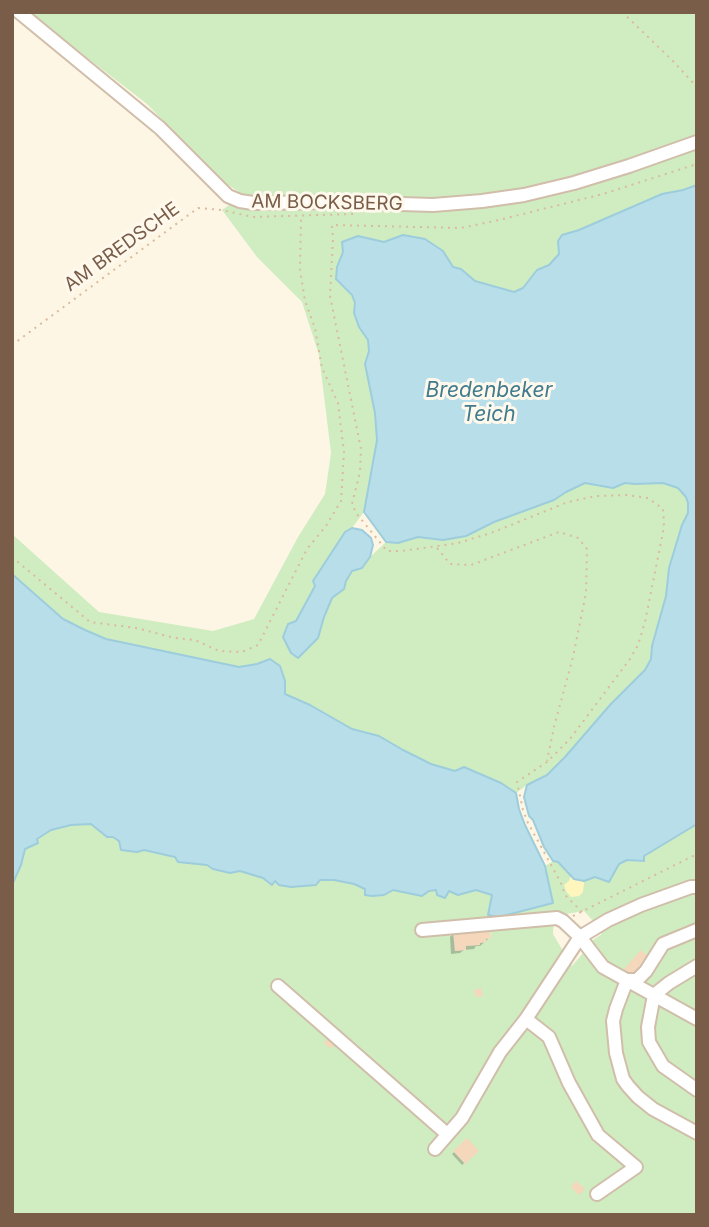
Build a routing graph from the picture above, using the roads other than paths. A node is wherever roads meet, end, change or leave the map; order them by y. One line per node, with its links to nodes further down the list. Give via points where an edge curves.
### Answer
1 (19, 12): 2 (street, AM BOCKSBERG, via 160,128 228,196 253,204 482,201 575,183)
2 (697, 142)
3 (697, 887): 6 (street, via 641,905)
4 (422, 930): 6 (street, via 556,918)
5 (697, 930): 8 (street, via 663,944 638,980)
6 (580, 937): 8 (street, via 603,967); 11 (street)
7 (697, 967): 10 (street)
8 (628, 980): 10 (street); 14 (street, via 613,1021 624,1079 653,1109)
9 (278, 986): 15 (street)
10 (654, 995): 12 (street); 13 (street, via 649,1042 663,1066)
11 (526, 1019): 15 (street); 17 (street, via 549,1037 598,1135 635,1167)
12 (697, 1019)
13 (697, 1090)
14 (697, 1133)
15 (447, 1134): 16 (street)
16 (435, 1149)
17 (597, 1195)

